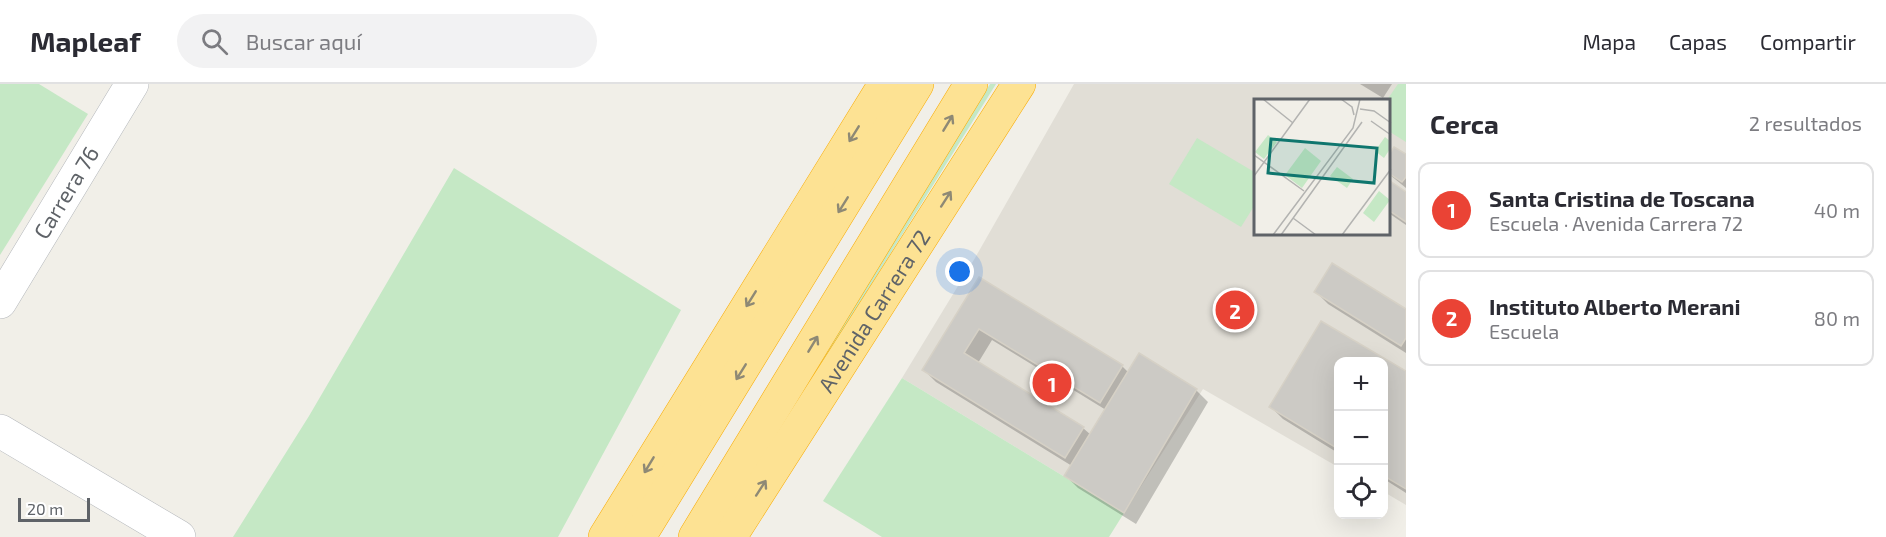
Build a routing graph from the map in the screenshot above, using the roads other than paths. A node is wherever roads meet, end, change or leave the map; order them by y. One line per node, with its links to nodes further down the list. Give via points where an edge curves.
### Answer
1 (132, 84): 6 (street, Carrera 76)
2 (885, 84): 9 (highway, one-way to 9)
3 (918, 84): 10 (highway, one-way to 10)
4 (972, 84): 11 (highway, Avenida Carrera 72, one-way to 4)
5 (1019, 84): 12 (highway, Avenida Carrera 72, one-way to 5)
6 (0, 302)
7 (0, 431): 8 (street)
8 (179, 537)
9 (605, 537)
10 (639, 537)
11 (695, 537)
12 (730, 537)

